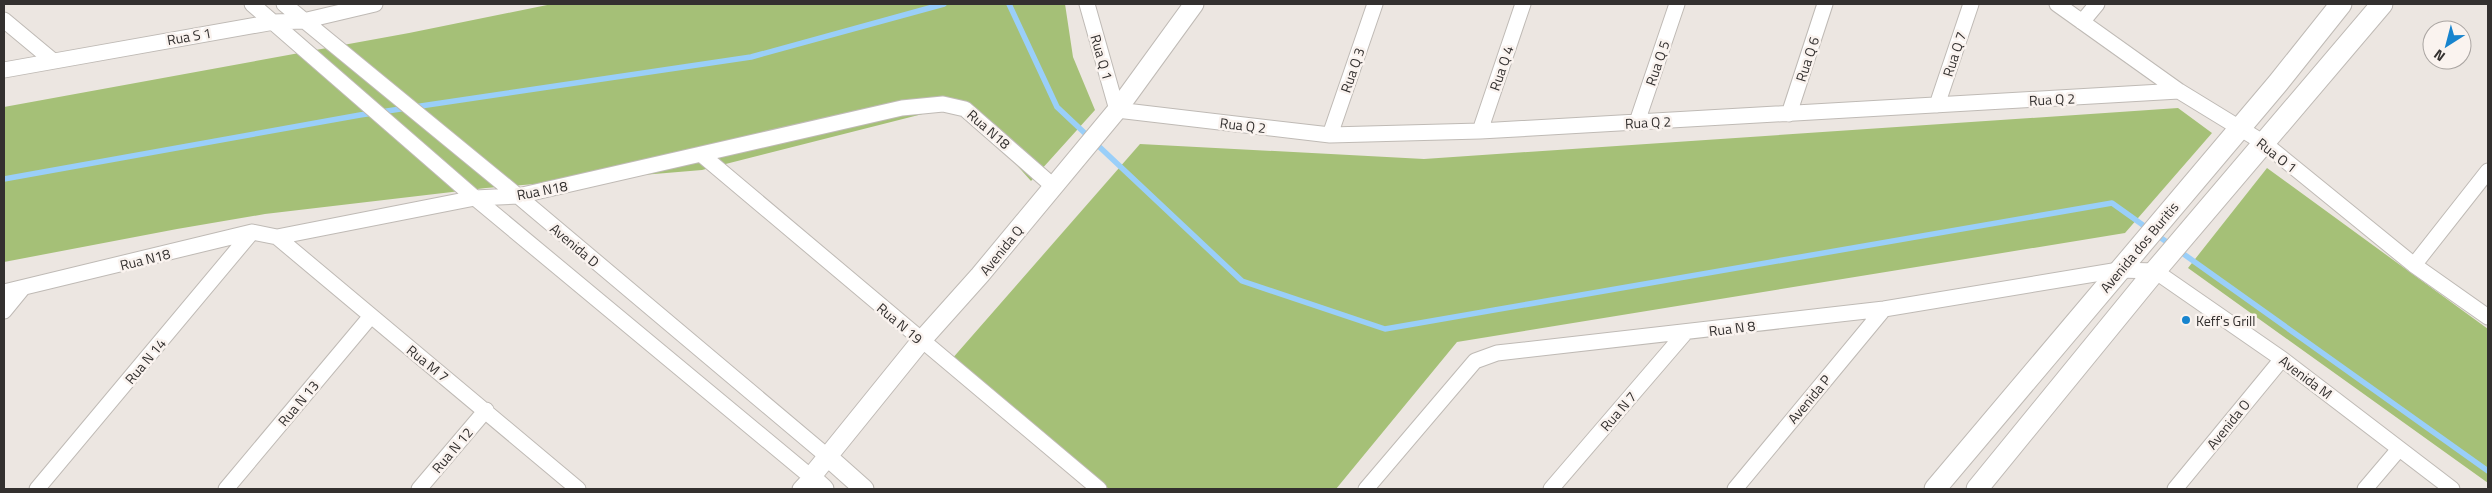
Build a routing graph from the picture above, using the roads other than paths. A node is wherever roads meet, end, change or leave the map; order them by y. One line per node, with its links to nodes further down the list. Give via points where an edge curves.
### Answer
1 (252, 4): 17 (street, Avenida D)
2 (284, 4): 16 (street, Avenida D)
3 (375, 4): 16 (street, Rua S 1)
4 (1087, 4): 23 (street, Rua Q 1)
5 (1194, 4): 23 (street, Avenida Q)
6 (1375, 4): 28 (street, Rua Q 3)
7 (1523, 4): 27 (street, Rua Q 4)
8 (1677, 4): 25 (street, Rua Q 5)
9 (1825, 4): 24 (street, Rua Q 6)
10 (1971, 4): 22 (street, Rua Q 7)
11 (2057, 4): 18 (street, Rua O 1)
12 (2097, 4): 18 (street)
13 (2341, 4): 26 (main road, Avenida dos Buritis)
14 (2382, 4): 29 (main road, Avenida dos Buritis)
15 (4, 20): 19 (street)
16 (303, 20): 17 (street, Rua S 1); 33 (street, Avenida D)
17 (274, 22): 19 (street, Rua S 1); 34 (street, Avenida D)
18 (2082, 22): 21 (street, Rua O 1)
19 (52, 60): 20 (street, Rua S 1)
20 (4, 70)
21 (2179, 91): 22 (street, Rua Q 2); 26 (street, Rua O 1)
22 (1937, 105): 24 (street, Rua Q 2)
23 (1117, 110): 28 (street, Rua Q 2); 32 (street, Avenida Q)
24 (1789, 114): 25 (street, Rua Q 2)
25 (1637, 122): 27 (street, Rua Q 2)
26 (2240, 127): 29 (street, Rua O 1); 39 (main road, Avenida dos Buritis)
27 (1480, 131): 28 (street, Rua Q 2)
28 (1330, 135)
29 (2264, 143): 37 (main road, Avenida dos Buritis); 38 (street, Rua O 1)
30 (702, 156): 32 (street, Rua N18, via 902,108 950,104 966,109); 33 (street, Rua N18); 47 (street, Rua N 19)
31 (2488, 171): 38 (street)
32 (1053, 186): 47 (street, Avenida Q)
33 (518, 196): 34 (street, Rua N18); 51 (street, Avenida D)
34 (475, 198): 36 (street, Rua N18); 52 (street, Avenida D)
35 (252, 232): 36 (street, Rua N18); 40 (street, Rua N18); 53 (street, Rua N 14)
36 (277, 238): 44 (street, Rua M 7)
37 (2161, 265): 39 (street, Rua N 8); 48 (street, Avenida M); 63 (main road, Avenida dos Buritis)
38 (2414, 265): 45 (street, Rua O 1)
39 (2120, 270): 42 (street, Rua N 8); 62 (main road, Avenida dos Buritis)
40 (22, 289): 41 (street, Rua N18); 43 (street)
41 (4, 292)
42 (1884, 309): 46 (street, Rua N 8); 61 (street, Avenida P)
43 (4, 311)
44 (371, 316): 49 (street, Rua M 7); 54 (street, Rua N 13)
45 (2488, 318)
46 (1686, 333): 59 (street, Rua N 8, via 1497,353 1475,361); 60 (street, Rua N 7)
47 (922, 341): 51 (street, Avenida Q); 58 (street, Rua N 19)
48 (2282, 359): 50 (street, Avenida M); 64 (street, Avenida O)
49 (486, 410): 55 (street, Rua N 12); 56 (street, Rua M 7)
50 (2399, 448): 65 (street); 66 (street, Avenida M)
51 (828, 458): 52 (street, Avenida Q); 57 (street, Avenida D)
52 (812, 485)
53 (37, 489)
54 (226, 489)
55 (419, 489)
56 (578, 489)
57 (864, 489)
58 (1100, 489)
59 (1366, 489)
60 (1551, 489)
61 (1734, 489)
62 (1935, 489)
63 (1977, 489)
64 (2175, 489)
65 (2365, 489)
66 (2452, 489)

